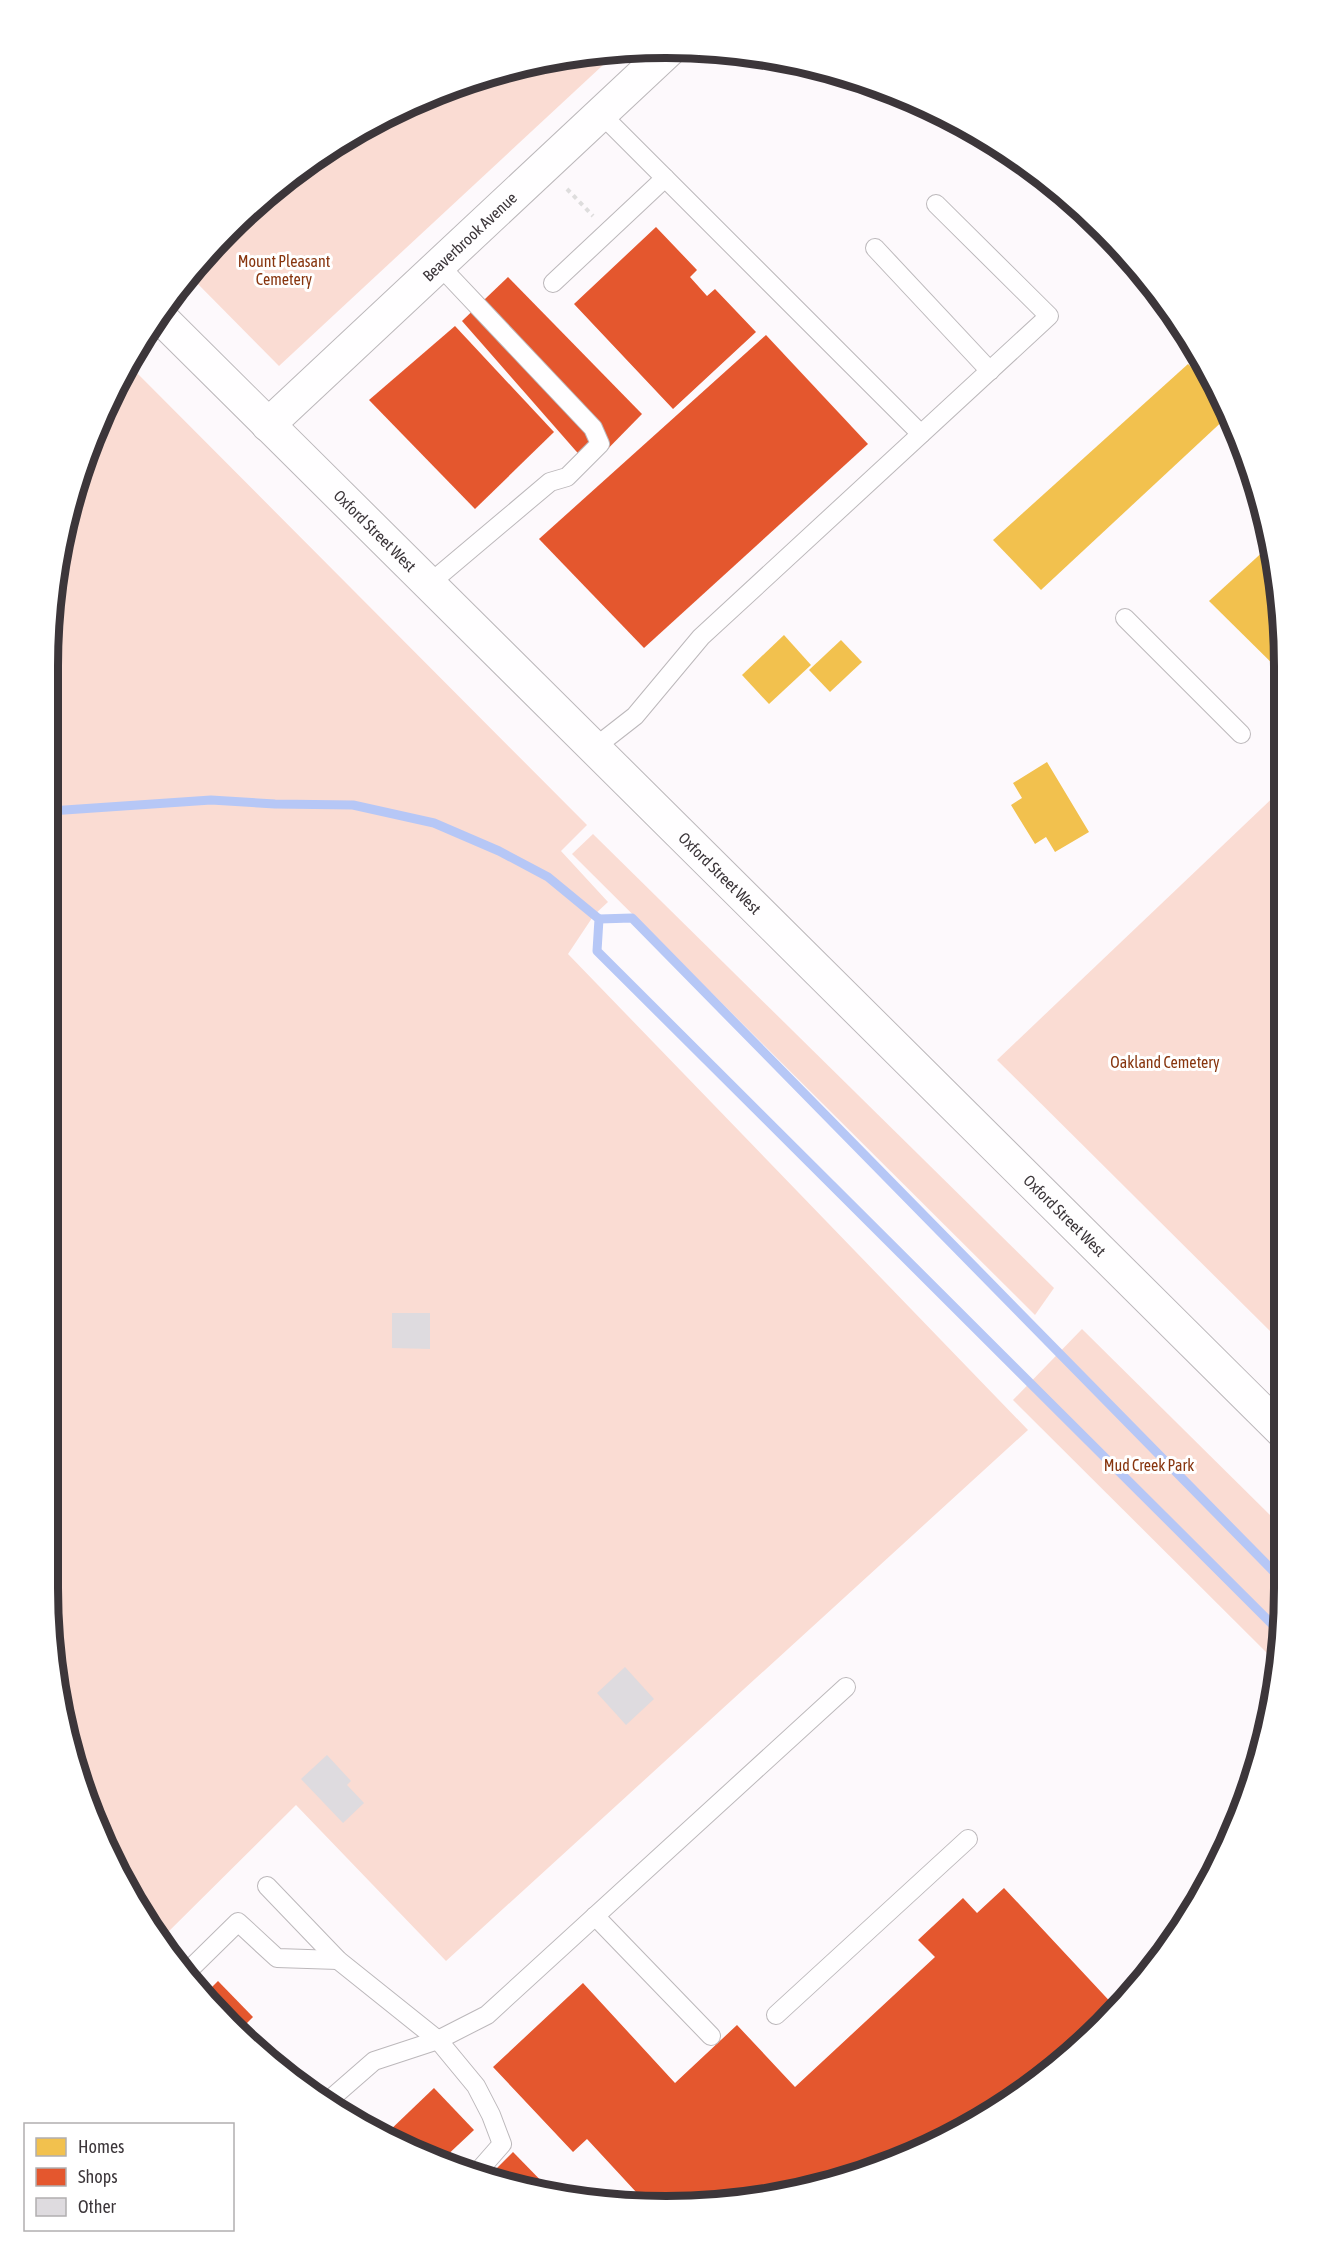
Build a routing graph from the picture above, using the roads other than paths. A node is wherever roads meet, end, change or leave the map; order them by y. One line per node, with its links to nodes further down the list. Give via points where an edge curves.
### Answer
1 (660, 58): 2 (main road, Beaverbrook Avenue)
2 (601, 114): 3 (lane); 6 (main road, Beaverbrook Avenue)
3 (665, 178): 7 (lane); 11 (lane)
4 (936, 204): 9 (lane, via 1049,316)
5 (875, 248): 9 (lane)
6 (440, 265): 10 (main road, Beaverbrook Avenue); 12 (lane, via 593,428 600,444 567,477 550,482)
7 (553, 283)
8 (165, 322): 10 (main road, Oxford Street West)
9 (990, 371): 11 (lane)
10 (268, 424): 12 (main road, Oxford Street West)
11 (921, 435): 15 (lane, via 701,637 635,716)
12 (429, 584): 15 (main road, Oxford Street West)
13 (1125, 618): 14 (lane)
14 (1241, 734)
15 (594, 748): 16 (main road, Oxford Street West)
16 (1274, 1422)
17 (846, 1687): 20 (lane)
18 (968, 1839): 23 (lane)
19 (267, 1887): 21 (lane)
20 (595, 1916): 24 (lane); 25 (lane, via 487,2015)
21 (338, 1960): 22 (lane, via 277,1958 238,1922); 25 (lane)
22 (191, 1968)
23 (776, 2015)
24 (711, 2036)
25 (438, 2040): 26 (lane, via 375,2061); 27 (lane, via 476,2086 502,2144)
26 (333, 2097)
27 (482, 2167)

